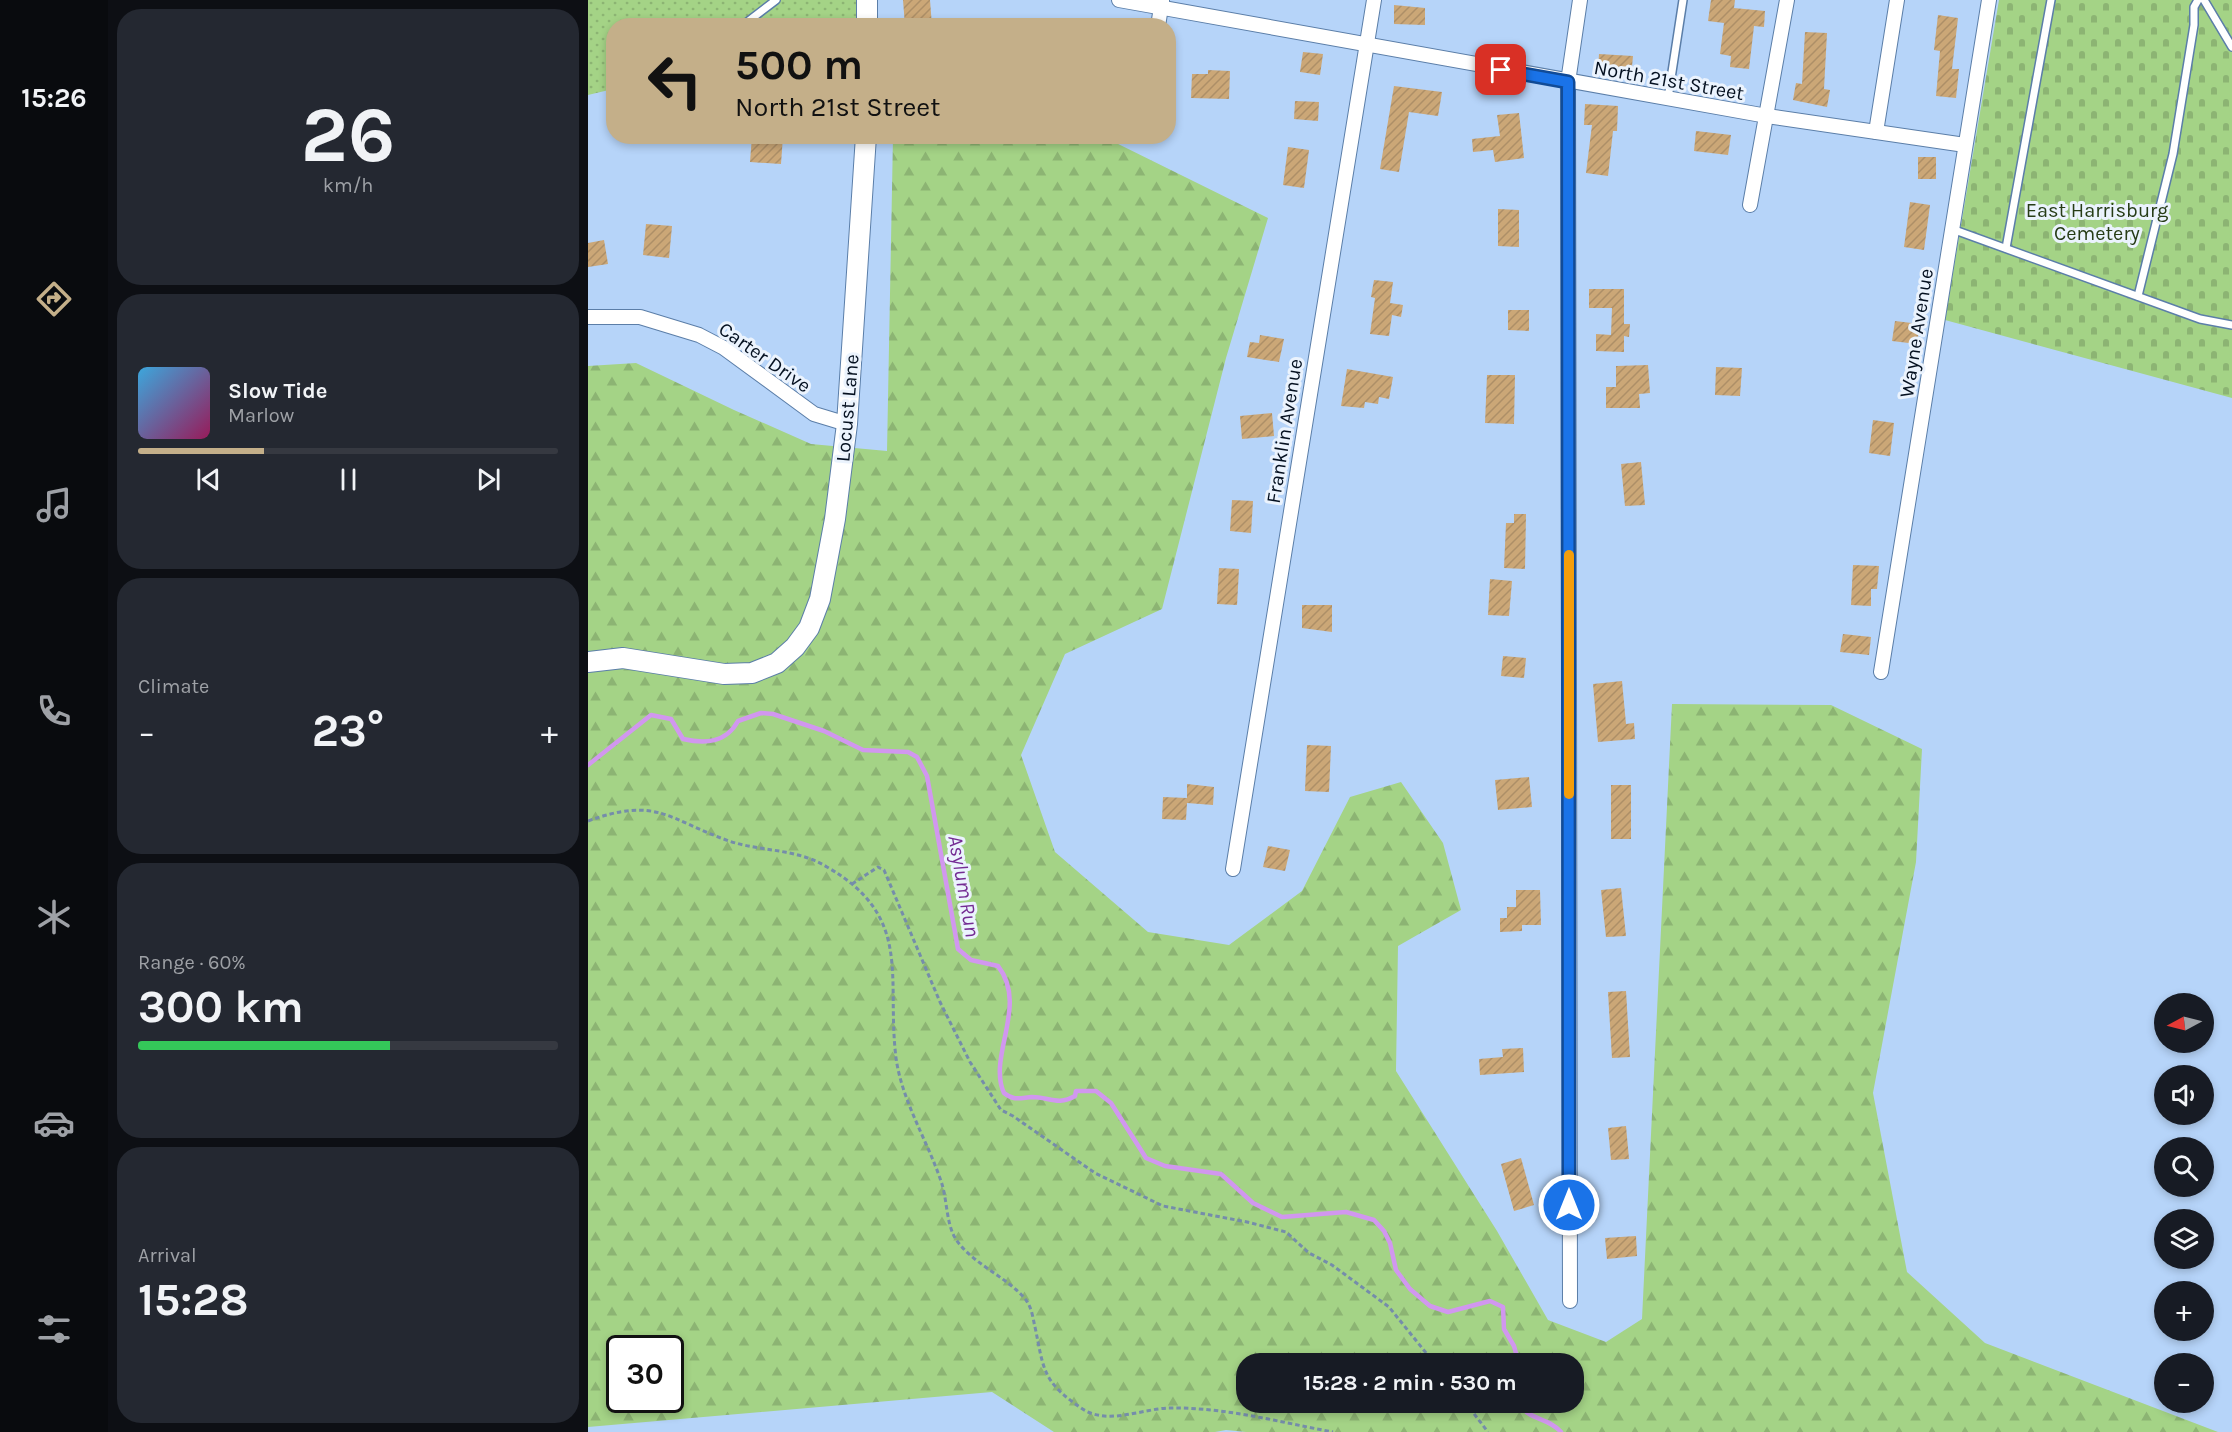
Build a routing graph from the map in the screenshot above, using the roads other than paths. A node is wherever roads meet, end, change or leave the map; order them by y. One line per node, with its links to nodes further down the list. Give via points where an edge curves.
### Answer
1 (776, 0): 14 (lane)
2 (867, 0): 15 (street)
3 (1119, 0): 13 (street, North 21st Street)
4 (1374, 0): 16 (street, Franklin Avenue)
5 (1580, 0): 18 (street)
6 (1683, 0): 19 (lane)
7 (1787, 0): 20 (street)
8 (1897, 0): 21 (street)
9 (1989, 0): 23 (street, Wayne Avenue)
10 (2051, 0): 26 (lane)
11 (2198, 0): 27 (lane, via 2174,154)
12 (2204, 0): 17 (lane)
13 (1161, 4): 16 (street, North 21st Street)
14 (752, 18)
15 (867, 18)
16 (1366, 46): 18 (street, North 21st Street); 33 (street, Franklin Avenue)
17 (2232, 47)
18 (1568, 82): 19 (street, North 21st Street); 34 (street)
19 (1668, 99): 20 (street, North 21st Street)
20 (1767, 116): 21 (street, North 21st Street); 24 (street)
21 (1876, 132): 23 (street, North 21st Street)
22 (866, 144): 30 (street, Locust Lane)
23 (1965, 145): 25 (street, Wayne Avenue)
24 (1750, 205)
25 (1952, 229): 26 (lane); 32 (street, Wayne Avenue)
26 (2006, 249): 27 (lane)
27 (2138, 296): 29 (lane, via 2200,319)
28 (588, 317): 30 (street, Carter Drive, via 640,317 699,335 724,348 814,414)
29 (2232, 325)
30 (848, 424): 31 (street, Locust Lane, via 836,519 820,599 809,628 795,647 777,663 752,673 724,674 623,658)
31 (588, 662)
32 (1881, 672)
33 (1233, 868)
34 (1570, 1301)

